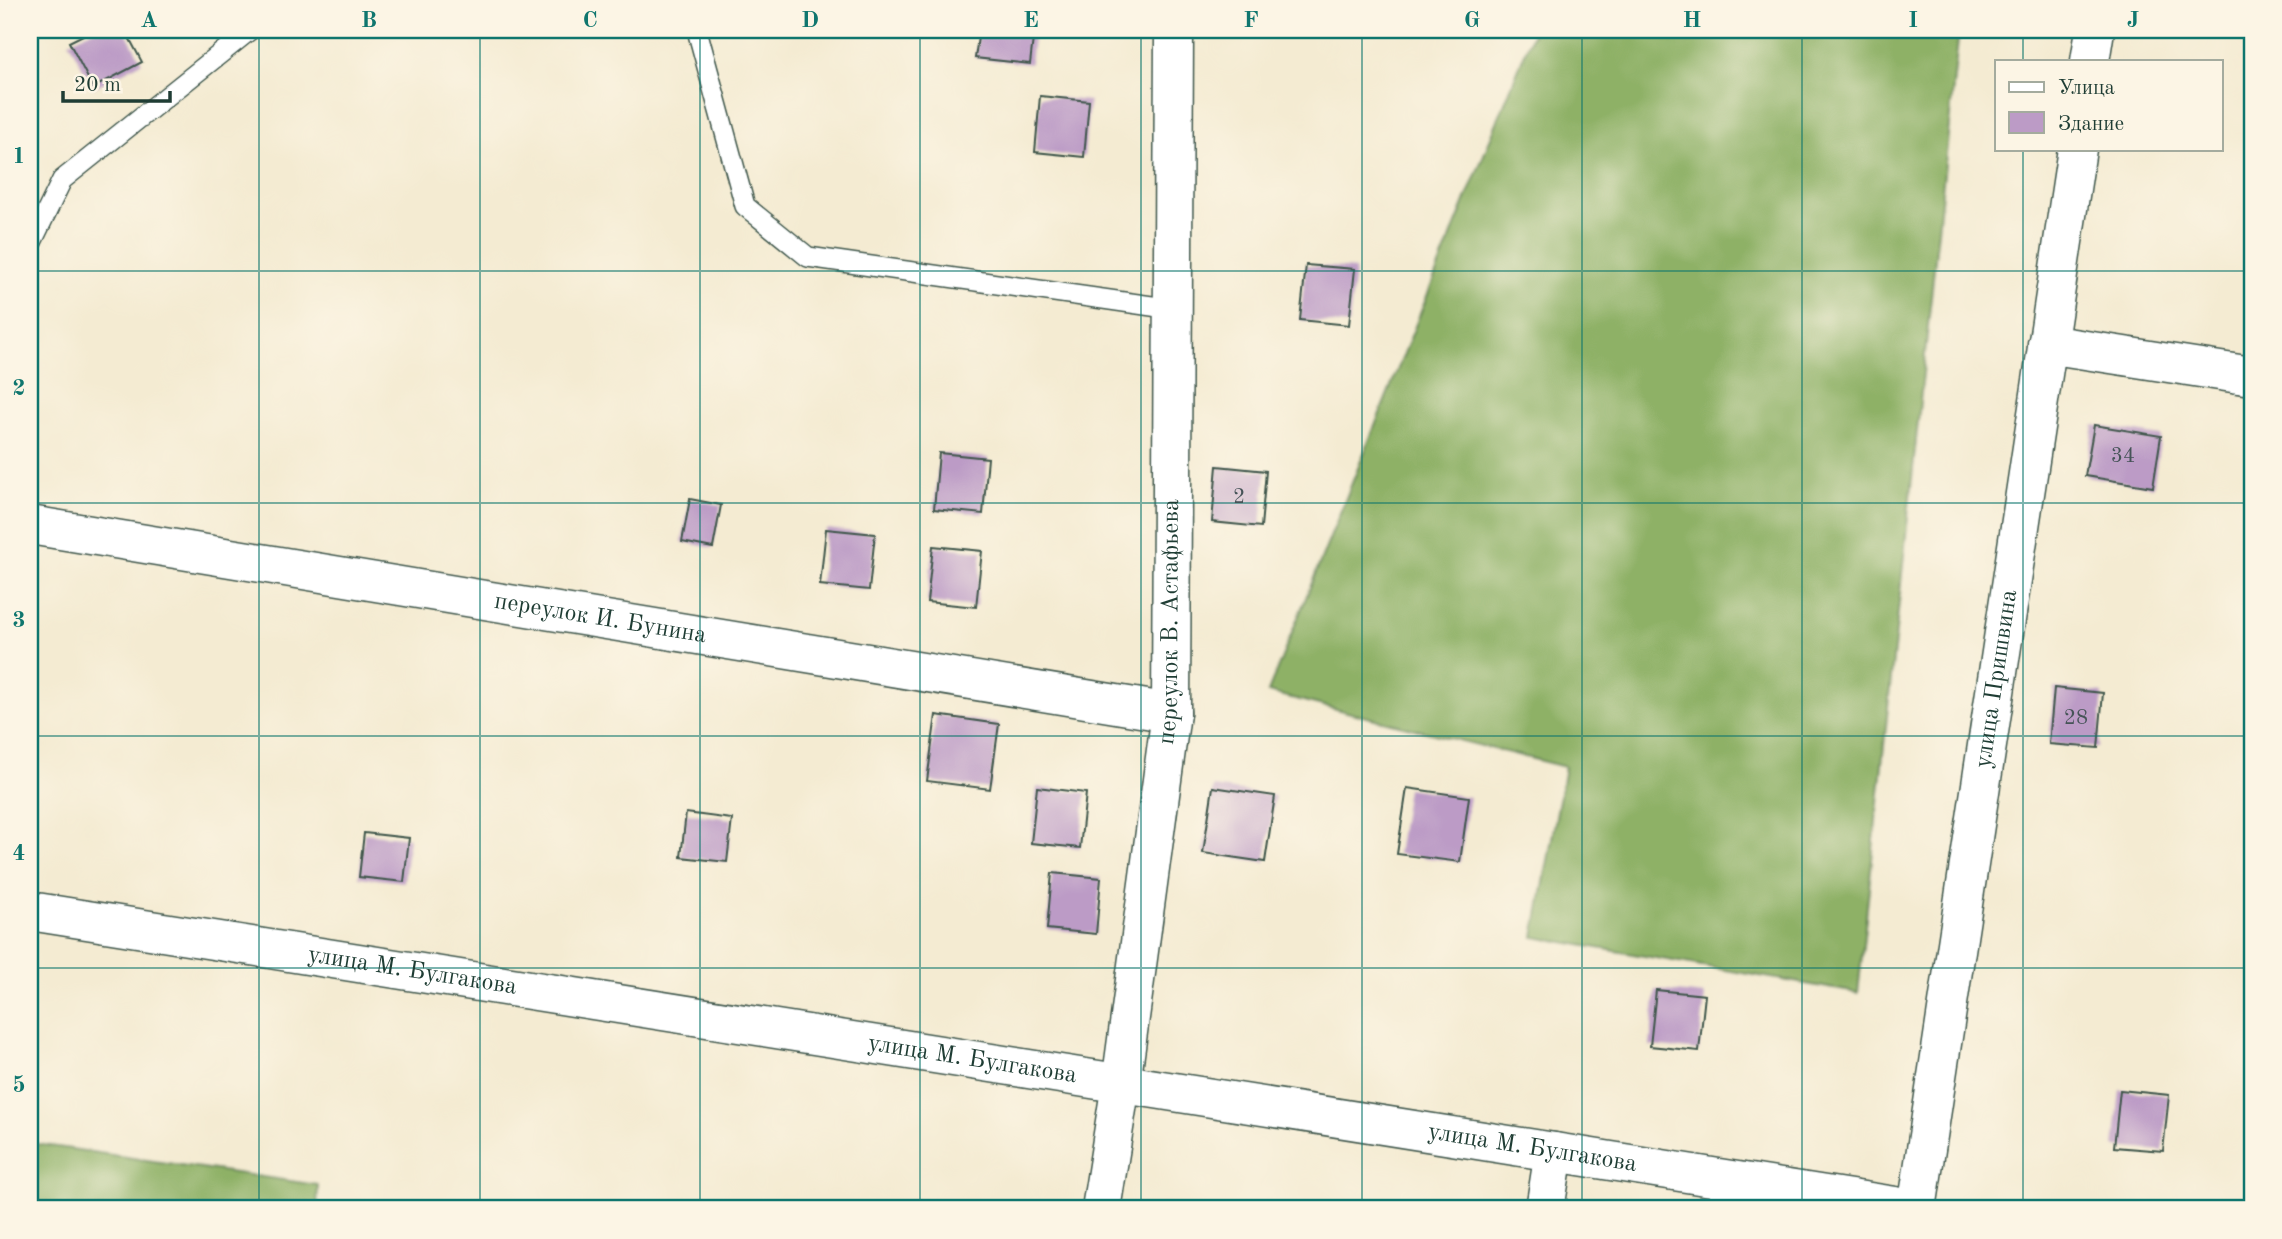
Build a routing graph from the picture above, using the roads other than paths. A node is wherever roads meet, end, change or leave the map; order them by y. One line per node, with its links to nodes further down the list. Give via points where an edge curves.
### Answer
1 (250, 30): 7 (lane, via 62,180)
2 (697, 30): 8 (lane, via 745,206 808,257)
3 (1174, 30): 8 (street, переулок В. Астафьева)
4 (2095, 30): 5 (street)
5 (2090, 60)
6 (2077, 150): 9 (street, улица Пришвина)
7 (30, 246)
8 (1173, 309): 12 (street, переулок В. Астафьева)
9 (2047, 344): 10 (street); 18 (street, улица Пришвина)
10 (2252, 376)
11 (30, 525): 12 (street, переулок И. Бунина)
12 (1171, 713): 14 (street, переулок В. Астафьева)
13 (30, 911): 14 (street, улица М. Булгакова)
14 (1121, 1084): 15 (street, улица М. Булгакова); 16 (street, переулок В. Астафьева)
15 (1554, 1152): 17 (street); 18 (street, улица М. Булгакова)
16 (1101, 1209)
17 (1545, 1209)
18 (1915, 1209)

